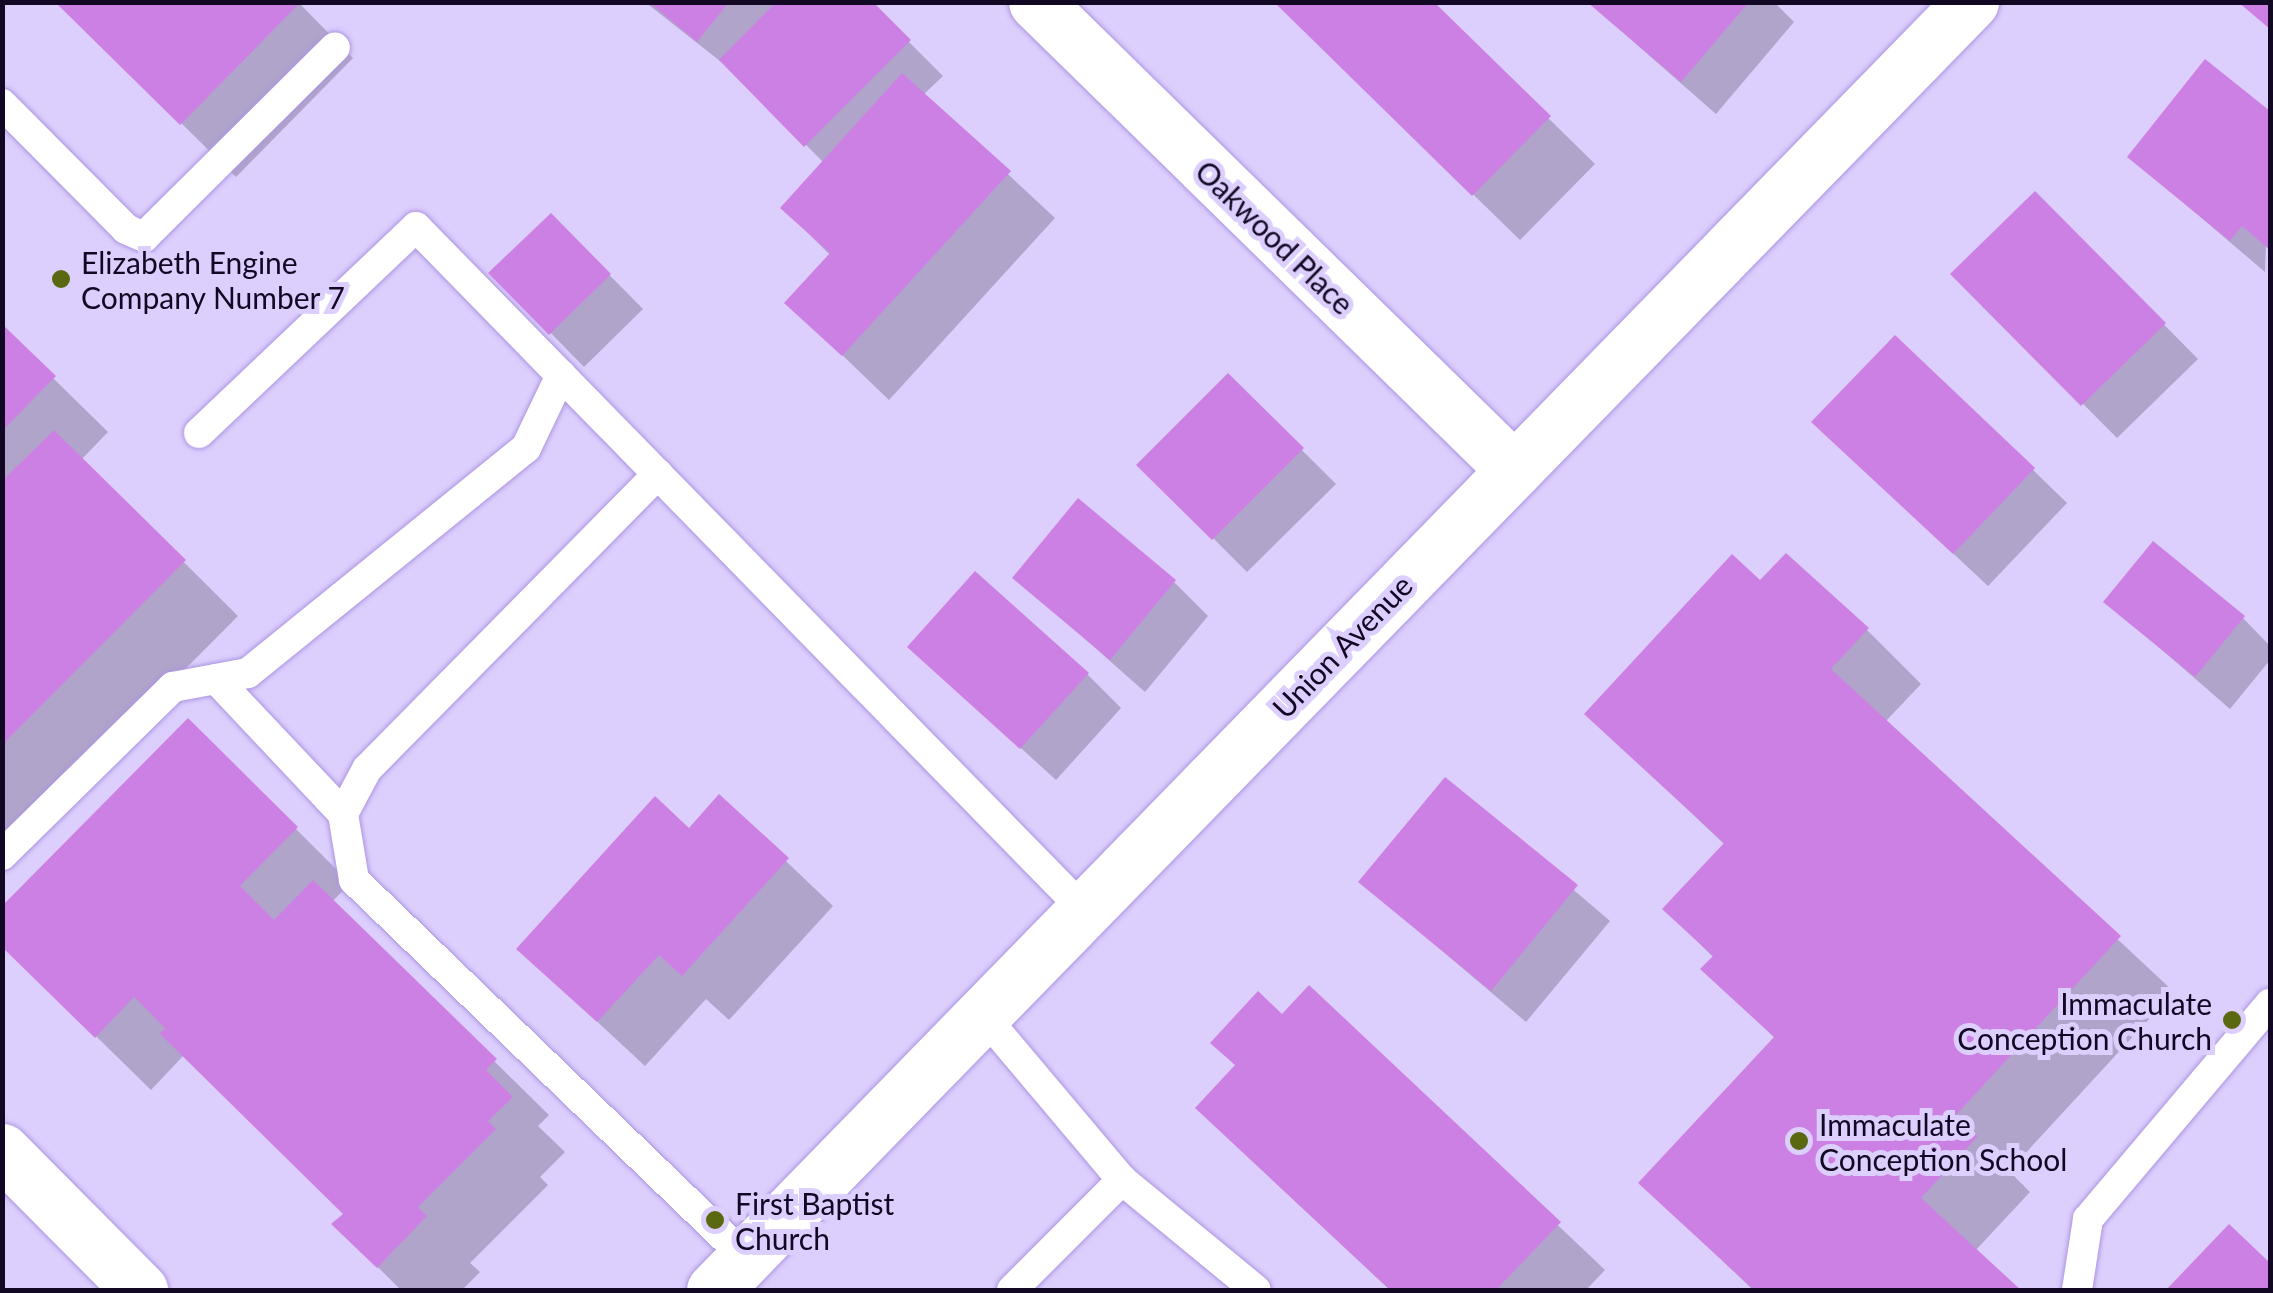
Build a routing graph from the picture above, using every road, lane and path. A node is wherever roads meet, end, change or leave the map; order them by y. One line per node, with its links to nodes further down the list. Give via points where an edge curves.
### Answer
1 (1036, 2): 7 (street, Oakwood Place)
2 (1971, 2): 7 (street, Union Avenue)
3 (335, 46): 4 (lane, via 144,236 126,230)
4 (2, 104)
5 (561, 375): 6 (lane, via 416,227); 8 (lane); 9 (lane, via 526,448 248,673)
6 (199, 433)
7 (1514, 470): 12 (street, Union Avenue)
8 (658, 474): 10 (lane, via 367,769); 12 (lane)
9 (216, 679): 10 (lane); 11 (lane, via 173,687)
10 (344, 814): 17 (lane, via 354,880)
11 (2, 855)
12 (1084, 910): 14 (street, Union Avenue)
13 (2270, 1004): 21 (lane, via 2088,1219)
14 (983, 1015): 16 (lane); 17 (street, Union Avenue)
15 (2, 1151): 18 (street)
16 (1122, 1180): 19 (lane); 20 (lane)
17 (730, 1274)
18 (140, 1290)
19 (1012, 1290)
20 (1256, 1290)
21 (2076, 1290)

